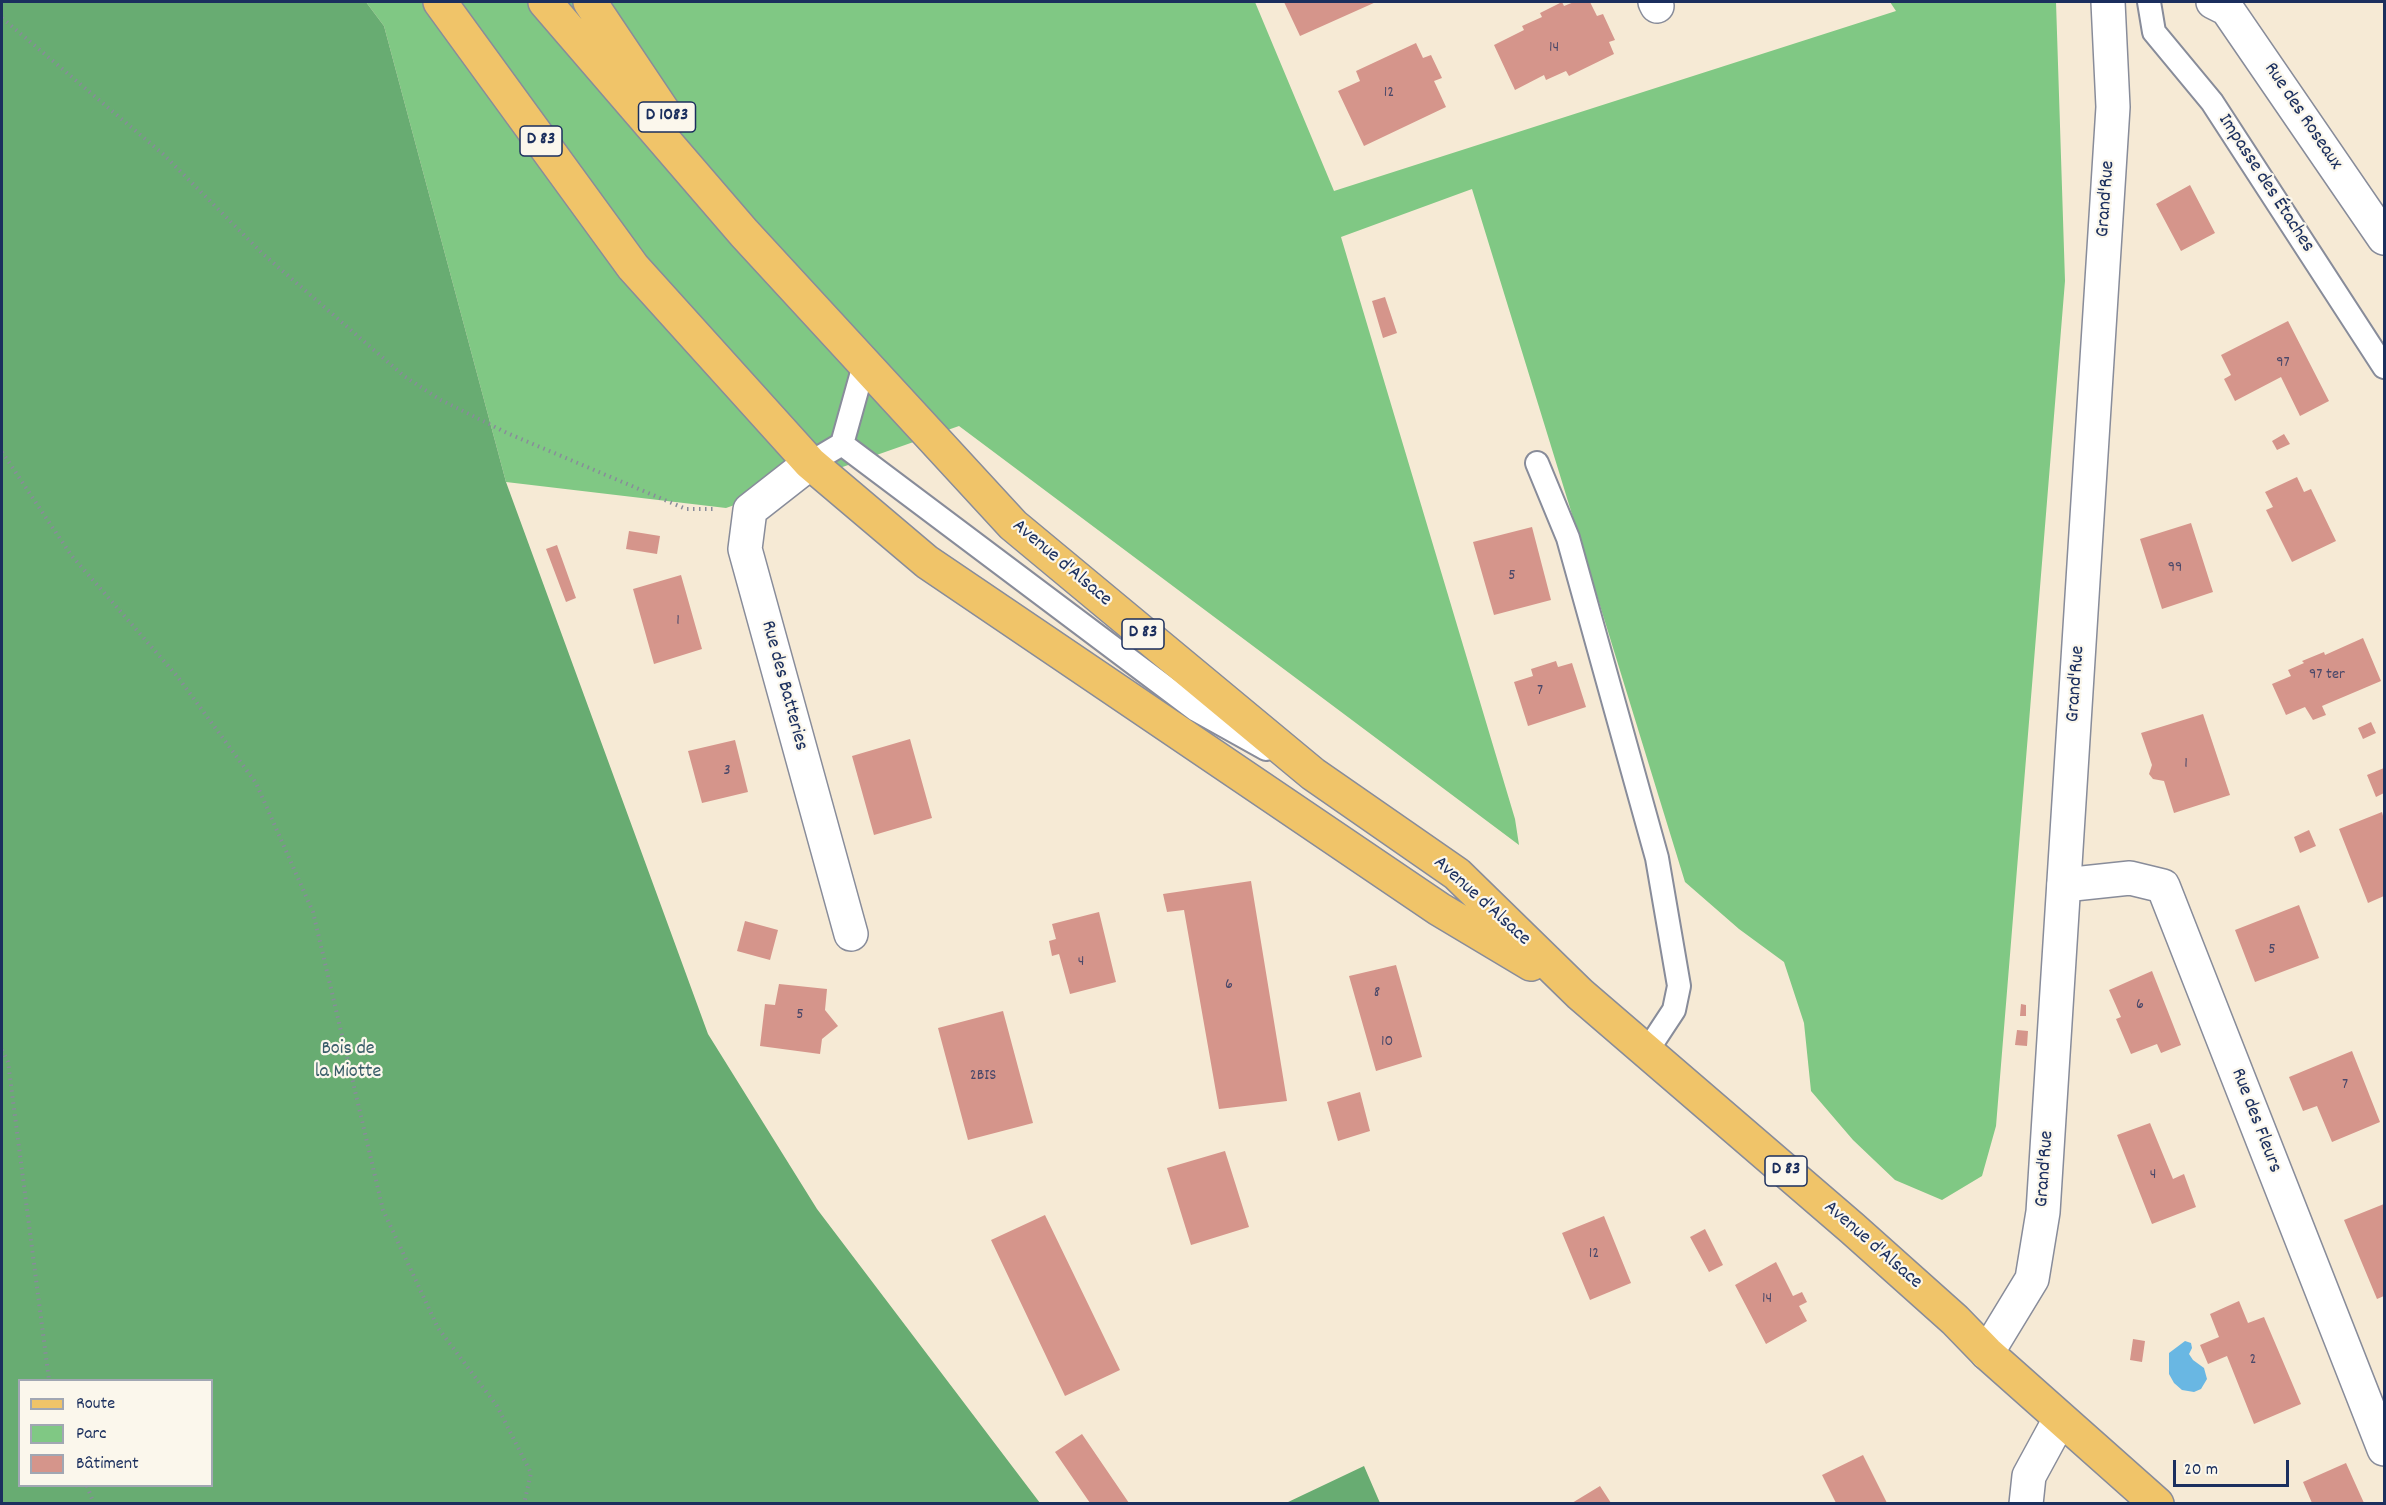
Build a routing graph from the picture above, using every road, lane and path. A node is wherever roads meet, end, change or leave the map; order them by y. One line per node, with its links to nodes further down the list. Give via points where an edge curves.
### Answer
1 (440, 2): 14 (main road, D 83, via 633,267)
2 (545, 2): 8 (main road, D 83)
3 (590, 2): 8 (main road, D 1083)
4 (2108, 2): 18 (street, Grand'Rue, via 2113,106)
5 (2149, 2): 11 (lane, Impasse des Étaches, via 2154,32 2212,102)
6 (2213, 2): 9 (street, Rue des Roseaux, via 2228,9)
7 (2, 18): 16 (path, via 163,154 263,254 421,388 507,433 686,509)
8 (744, 232): 10 (main road, Avenue d'Alsace / D 83)
9 (2385, 238)
10 (864, 365): 12 (lane); 17 (main road, Avenue d'Alsace / D 83, via 1013,525)
11 (2385, 367)
12 (842, 444): 14 (lane); 17 (lane, via 1196,710)
13 (2, 452): 29 (path, via 71,555 177,676 256,783 313,912 383,1210 438,1328 497,1406 531,1473)
14 (810, 463): 16 (street); 20 (main road, Avenue d'Alsace / D 83, via 927,562 1439,909)
15 (1537, 463): 22 (lane, via 1568,538 1657,858 1679,986 1674,1010)
16 (750, 510): 19 (street, Rue des Batteries, via 745,549)
17 (1313, 774): 20 (main road, Avenue d'Alsace / D 83, via 1457,874)
18 (2064, 885): 23 (street, Grand'Rue, via 2043,1212 2032,1279); 26 (street, Rue des Fleurs, via 2130,878 2163,886)
19 (851, 934)
20 (1580, 994): 22 (main road, Avenue d'Alsace / D 83)
21 (2, 1050): 24 (path, via 8,1062)
22 (1647, 1051): 23 (main road, Avenue d'Alsace / D 83, via 1879,1252)
23 (1987, 1353): 25 (main road, Avenue d'Alsace / D 83)
24 (49, 1379)
25 (2060, 1419): 30 (street, via 2029,1476); 31 (main road, Avenue d'Alsace / D 83)
26 (2385, 1449)
27 (88, 1487): 28 (path)
28 (94, 1503)
29 (524, 1503)
30 (2026, 1503)
31 (2157, 1503)

